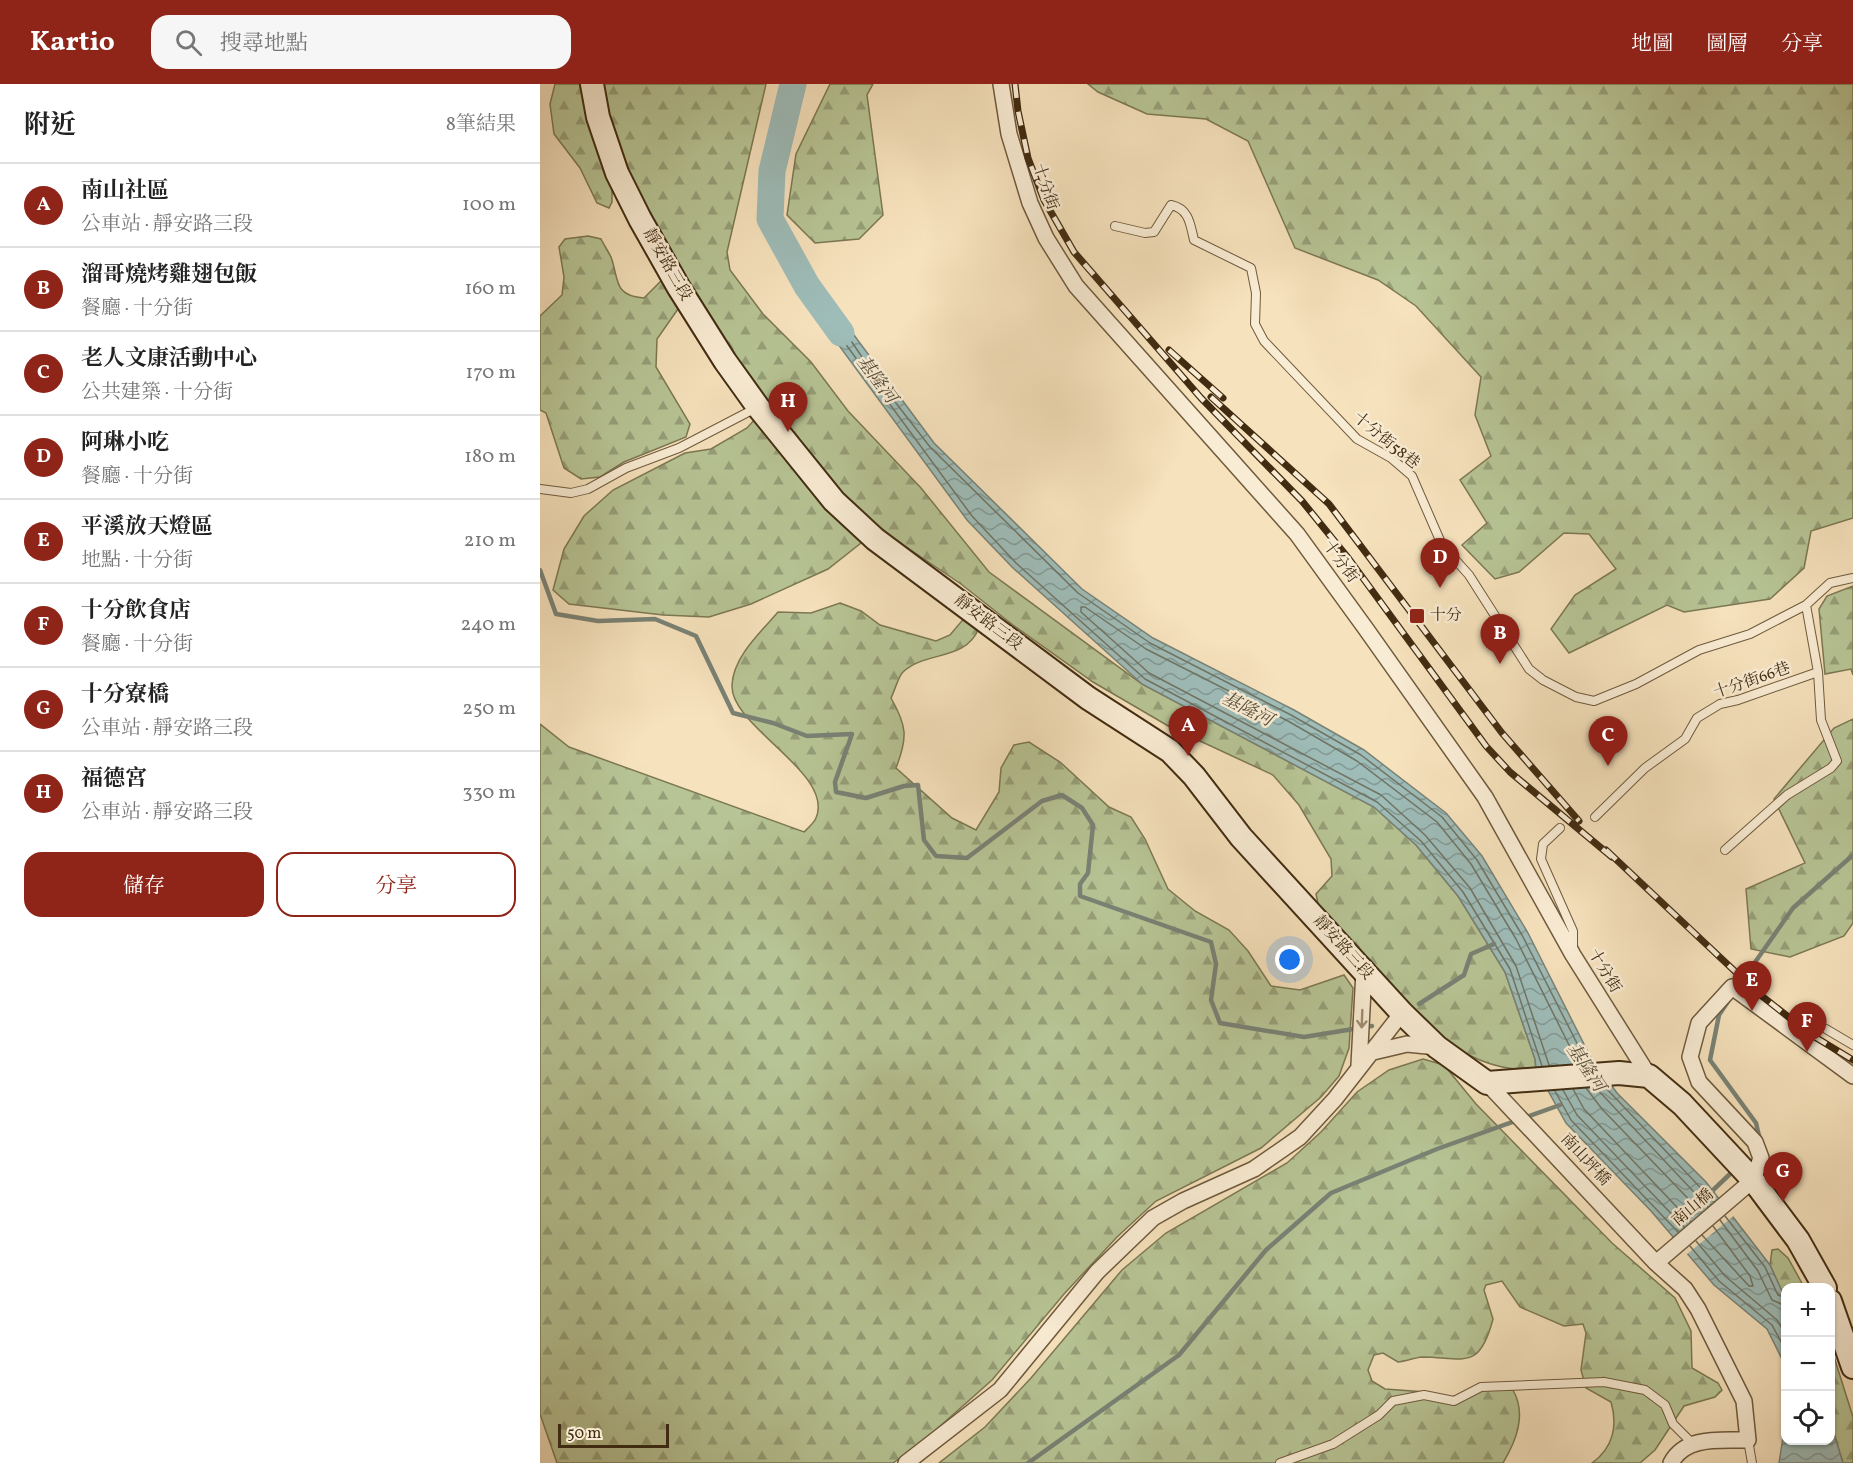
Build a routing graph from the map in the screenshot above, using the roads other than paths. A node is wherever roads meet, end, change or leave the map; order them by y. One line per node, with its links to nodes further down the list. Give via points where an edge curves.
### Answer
1 (592, 84): 4 (main road, 靜安路三段, via 598,117 640,219 725,361)
2 (1001, 84): 12 (street, 十分街, via 1009,134 1030,203 1076,286 1297,534 1485,797)
3 (1115, 226): 7 (lane, 十分街58巷, via 1154,232 1171,206 1181,207 1188,215 1194,240 1251,268 1256,293 1255,324 1264,341 1357,439 1391,458 1412,476 1442,545 1469,575 1529,669 1543,680 1576,697 1594,700 1636,684 1699,650 1750,634)
4 (758, 407): 5 (lane, via 588,489 571,493); 13 (main road, 靜安路三段, via 834,501 875,539 1088,698 1170,751 1241,837)
5 (540, 489)
6 (1853, 578): 7 (lane, 十分街58巷, via 1830,583)
7 (1806, 605): 8 (lane)
8 (1818, 672): 9 (lane, 十分街66巷, via 1720,704 1697,718 1685,739 1645,768); 11 (lane, via 1821,720 1837,761 1787,795)
9 (1595, 817)
10 (1560, 828): 12 (lane, via 1544,844 1541,859 1573,931)
11 (1725, 850)
12 (1573, 955): 20 (street, 十分街)
13 (1364, 971): 14 (main road, 靜安路三段); 19 (street, one-way to 19)
14 (1402, 1012): 17 (main road, 靜安路三段); 18 (street)
15 (1826, 1029): 16 (lane)
16 (1853, 1045)
17 (1437, 1047): 18 (street, via 1407,1044); 22 (main road, 靜安路三段)
18 (1369, 1053): 19 (street)
19 (1358, 1068): 30 (street, via 1300,1137 1254,1169 1153,1218 1097,1272 1000,1390)
20 (1649, 1076): 22 (main road, via 1619,1073); 23 (main road, via 1682,1104)
21 (1853, 1076): 23 (street, via 1732,987 1700,1023 1690,1057 1699,1082 1755,1142 1761,1158)
22 (1487, 1083): 24 (street, 南山坪橋)
23 (1753, 1180): 24 (street, 南山橋); 25 (main road, via 1798,1240)
24 (1656, 1263): 28 (street, 南山坪橋, via 1685,1289 1703,1318 1744,1401)
25 (1823, 1283)
26 (1835, 1312): 27 (main road)
27 (1853, 1367)
28 (1748, 1440): 29 (street); 33 (lane)
29 (1692, 1443): 31 (lane, via 1673,1424 1665,1405 1645,1390 1604,1382 1481,1387 1454,1401 1424,1395 1394,1401 1333,1444); 32 (street, via 1678,1452)
30 (906, 1463)
31 (1281, 1463)
32 (1671, 1463)
33 (1752, 1463)

